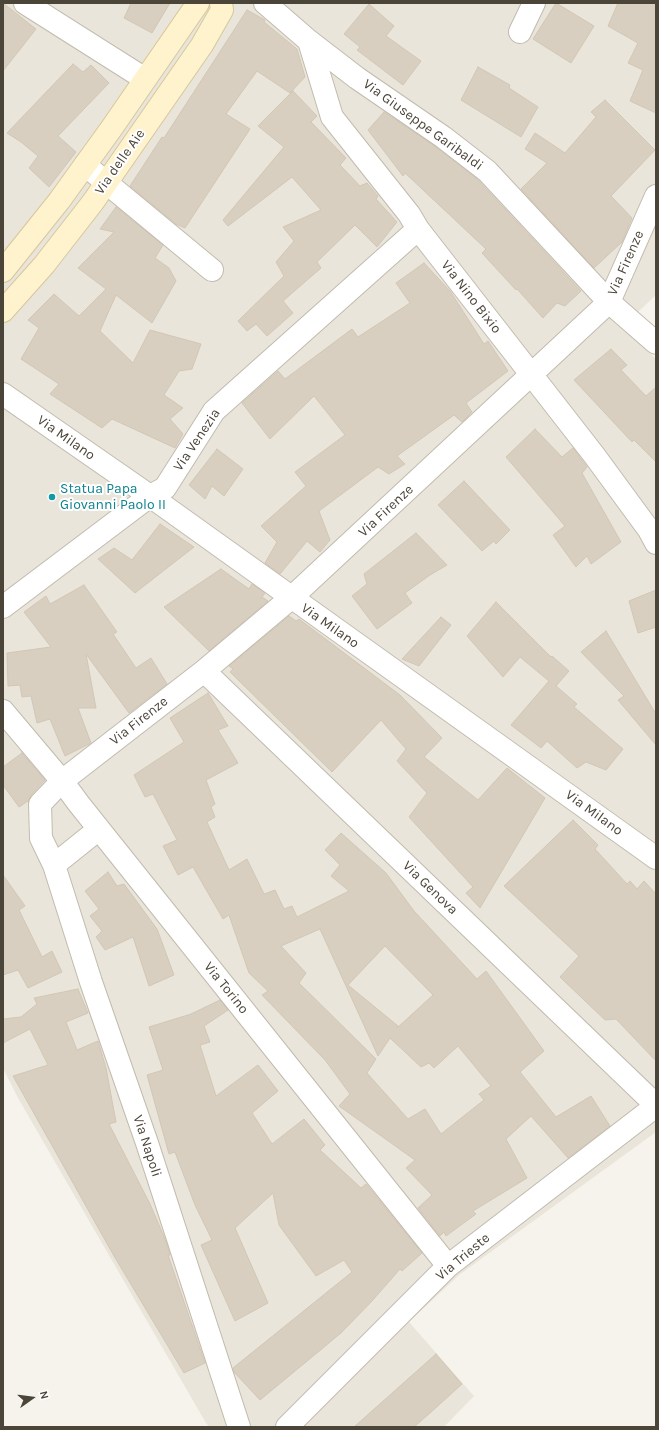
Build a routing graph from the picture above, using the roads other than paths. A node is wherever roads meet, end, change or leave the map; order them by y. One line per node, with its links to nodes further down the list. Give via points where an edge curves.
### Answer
1 (26, 3): 8 (street)
2 (198, 3): 8 (street, Via delle Aie)
3 (221, 3): 10 (street, Via delle Aie, via 222,10 202,45)
4 (265, 3): 7 (street, Via Giuseppe Garibaldi)
5 (534, 3): 6 (street)
6 (520, 32)
7 (309, 41): 12 (street, Via Nino Bixio, via 332,118 409,214); 15 (street, Via Giuseppe Garibaldi, via 487,171)
8 (145, 79): 9 (street, Via delle Aie)
9 (85, 165): 10 (street); 14 (street, Via delle Aie)
10 (106, 183): 13 (street); 16 (street, Via delle Aie, via 44,265)
11 (656, 196): 15 (street, Via Firenze)
12 (418, 229): 18 (street, Via Nino Bixio); 20 (street, Via Venezia, via 214,410 165,488)
13 (212, 270)
14 (3, 271)
15 (609, 302): 17 (street, Via Giuseppe Garibaldi); 18 (street, Via Firenze)
16 (3, 311)
17 (656, 343)
18 (531, 375): 21 (street, Via Nino Bixio, via 594,455); 22 (street, Via Firenze)
19 (3, 394): 20 (street, Via Milano)
20 (150, 496): 22 (street, Via Milano); 23 (street, Via Venezia)
21 (656, 543)
22 (292, 598): 24 (street, Via Firenze); 28 (street, Via Milano)
23 (3, 607)
24 (204, 671): 26 (street, Via Firenze); 30 (street, Via Genova)
25 (3, 711): 26 (street, Via Torino)
26 (62, 781): 27 (street, Via Torino); 29 (street, Via Napoli, via 40,804 41,838)
27 (99, 829): 29 (street); 31 (street, Via Torino)
28 (656, 858)
29 (54, 865): 32 (street, Via Napoli)
30 (656, 1105): 31 (street, Via Trieste)
31 (448, 1266): 33 (street, Via Trieste)
32 (239, 1427)
33 (287, 1427)

